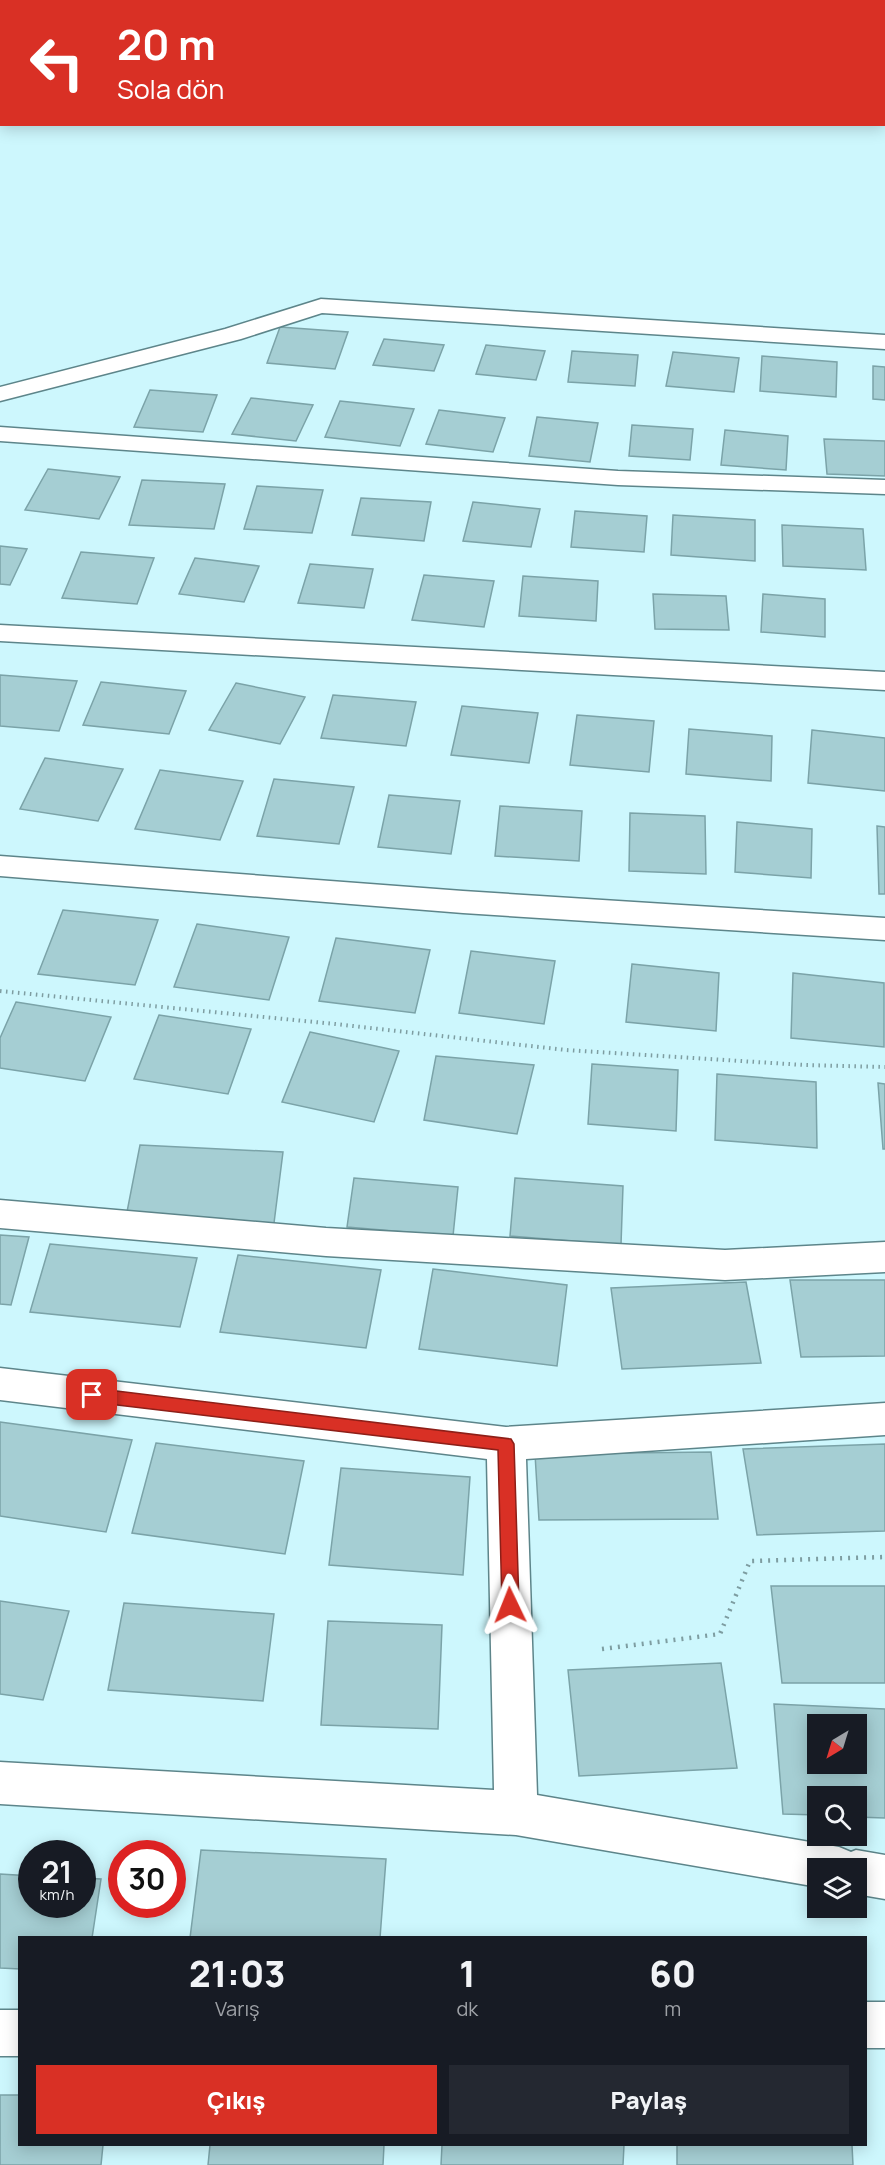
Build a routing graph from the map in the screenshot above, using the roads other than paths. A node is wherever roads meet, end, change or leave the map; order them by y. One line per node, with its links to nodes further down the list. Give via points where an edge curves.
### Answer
1 (885, 342): 2 (street, via 321,306 233,334)
2 (0, 394)
3 (0, 434): 4 (street, via 618,478)
4 (885, 487)
5 (0, 633): 6 (street)
6 (885, 681)
7 (0, 866): 8 (street, via 463,902)
8 (885, 929)
9 (0, 1214): 10 (street, via 326,1242 725,1265)
10 (885, 1257)
11 (0, 1384): 13 (street)
12 (885, 1419): 13 (street)
13 (506, 1444): 15 (street)
14 (0, 1783): 15 (street)
15 (516, 1813): 16 (street)
16 (807, 1863)
17 (867, 1874): 18 (street)
18 (885, 1877)
19 (867, 2025): 20 (street)
20 (885, 2025)
21 (0, 2033): 22 (street)
22 (18, 2033)

